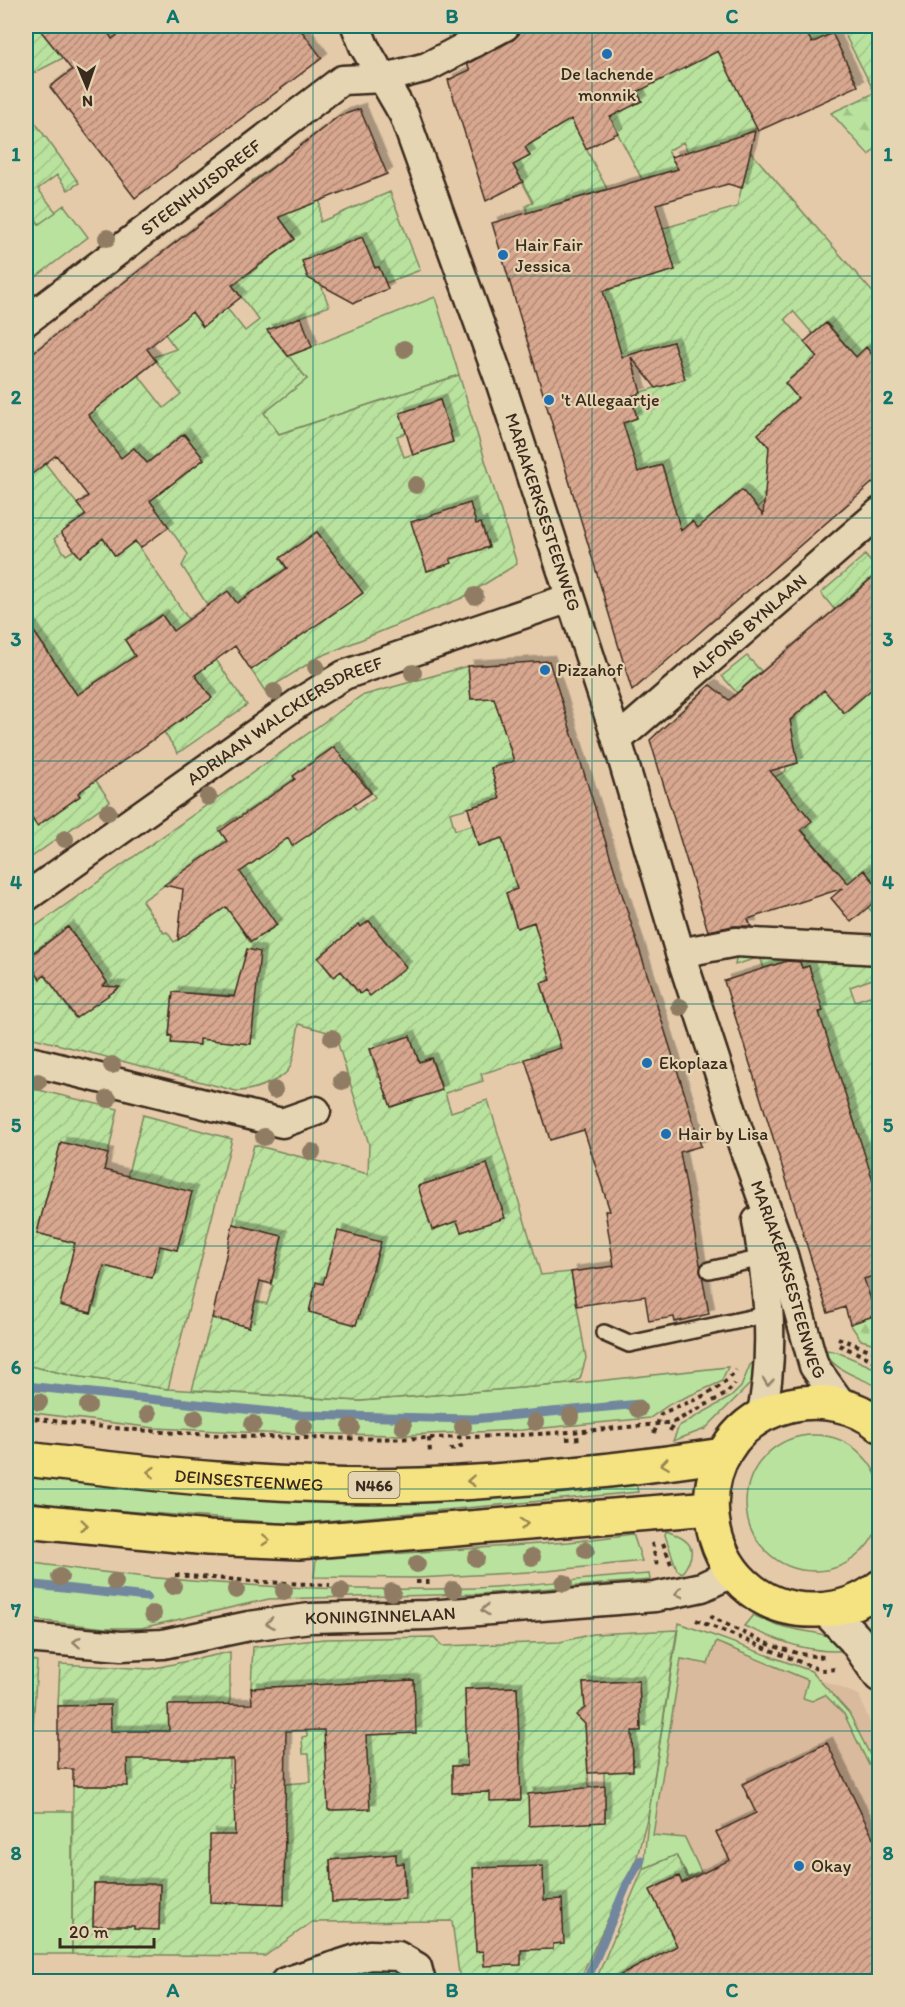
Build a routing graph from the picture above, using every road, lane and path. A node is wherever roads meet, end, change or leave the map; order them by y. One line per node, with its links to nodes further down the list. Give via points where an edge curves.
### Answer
1 (356, 26): 3 (street, MARIAKERKSESTEENWEG)
2 (505, 26): 3 (street, STEENHUISDREEF, via 427,67)
3 (385, 78): 4 (street, STEENHUISDREEF, via 342,80); 6 (street, MARIAKERKSESTEENWEG, via 404,115 500,381)
4 (26, 321)
5 (879, 512): 7 (street, ALFONS BYNLAAN)
6 (570, 598): 7 (street, MARIAKERKSESTEENWEG); 8 (street, ADRIAAN WALCKIERSDREEF, via 344,675 300,702)
7 (617, 740): 10 (street, MARIAKERKSESTEENWEG)
8 (26, 897)
9 (879, 950): 10 (street, via 736,942)
10 (680, 953): 13 (street, MARIAKERKSESTEENWEG, via 744,1148)
11 (26, 1060): 12 (street, via 282,1123)
12 (316, 1111)
13 (773, 1256): 14 (lane); 15 (street, MARIAKERKSESTEENWEG); 17 (street, MARIAKERKSESTEENWEG, via 814,1366)
14 (709, 1270)
15 (769, 1314): 16 (lane, via 629,1344); 18 (street, MARIAKERKSESTEENWEG, one-way to 18, via 769,1372)
16 (604, 1333)
17 (842, 1405): 18 (highway, via 801,1402); 21 (highway)
18 (761, 1416): 23 (highway, via 733,1440)
19 (26, 1417): 22 (path, via 219,1436)
20 (674, 1422): 22 (path, via 524,1435)
21 (879, 1425)
22 (429, 1438): 24 (path)
23 (723, 1455): 25 (highway, DEINSESTEENWEG / N466, one-way to 25, via 603,1472 420,1485 227,1480); 26 (highway, via 711,1490)
24 (430, 1457)
25 (26, 1459)
26 (710, 1508): 27 (highway, one-way to 26, via 208,1538 299,1542); 30 (highway, via 717,1544)
27 (26, 1520)
28 (671, 1565): 29 (path)
29 (646, 1567)
30 (734, 1572): 36 (highway, via 757,1593 786,1606); 37 (street, KONINGINNELAAN, one-way to 37, via 702,1587 656,1597 428,1615 310,1618 163,1644 121,1646)
31 (175, 1575): 34 (path)
32 (438, 1581): 33 (path)
33 (414, 1582)
34 (332, 1585)
35 (879, 1587): 36 (highway, via 850,1604)
36 (827, 1610): 38 (street, via 855,1639)
37 (26, 1638)
38 (879, 1676)
39 (285, 1982): 40 (street, via 369,1955 398,1956 417,1967)
40 (421, 1982)

